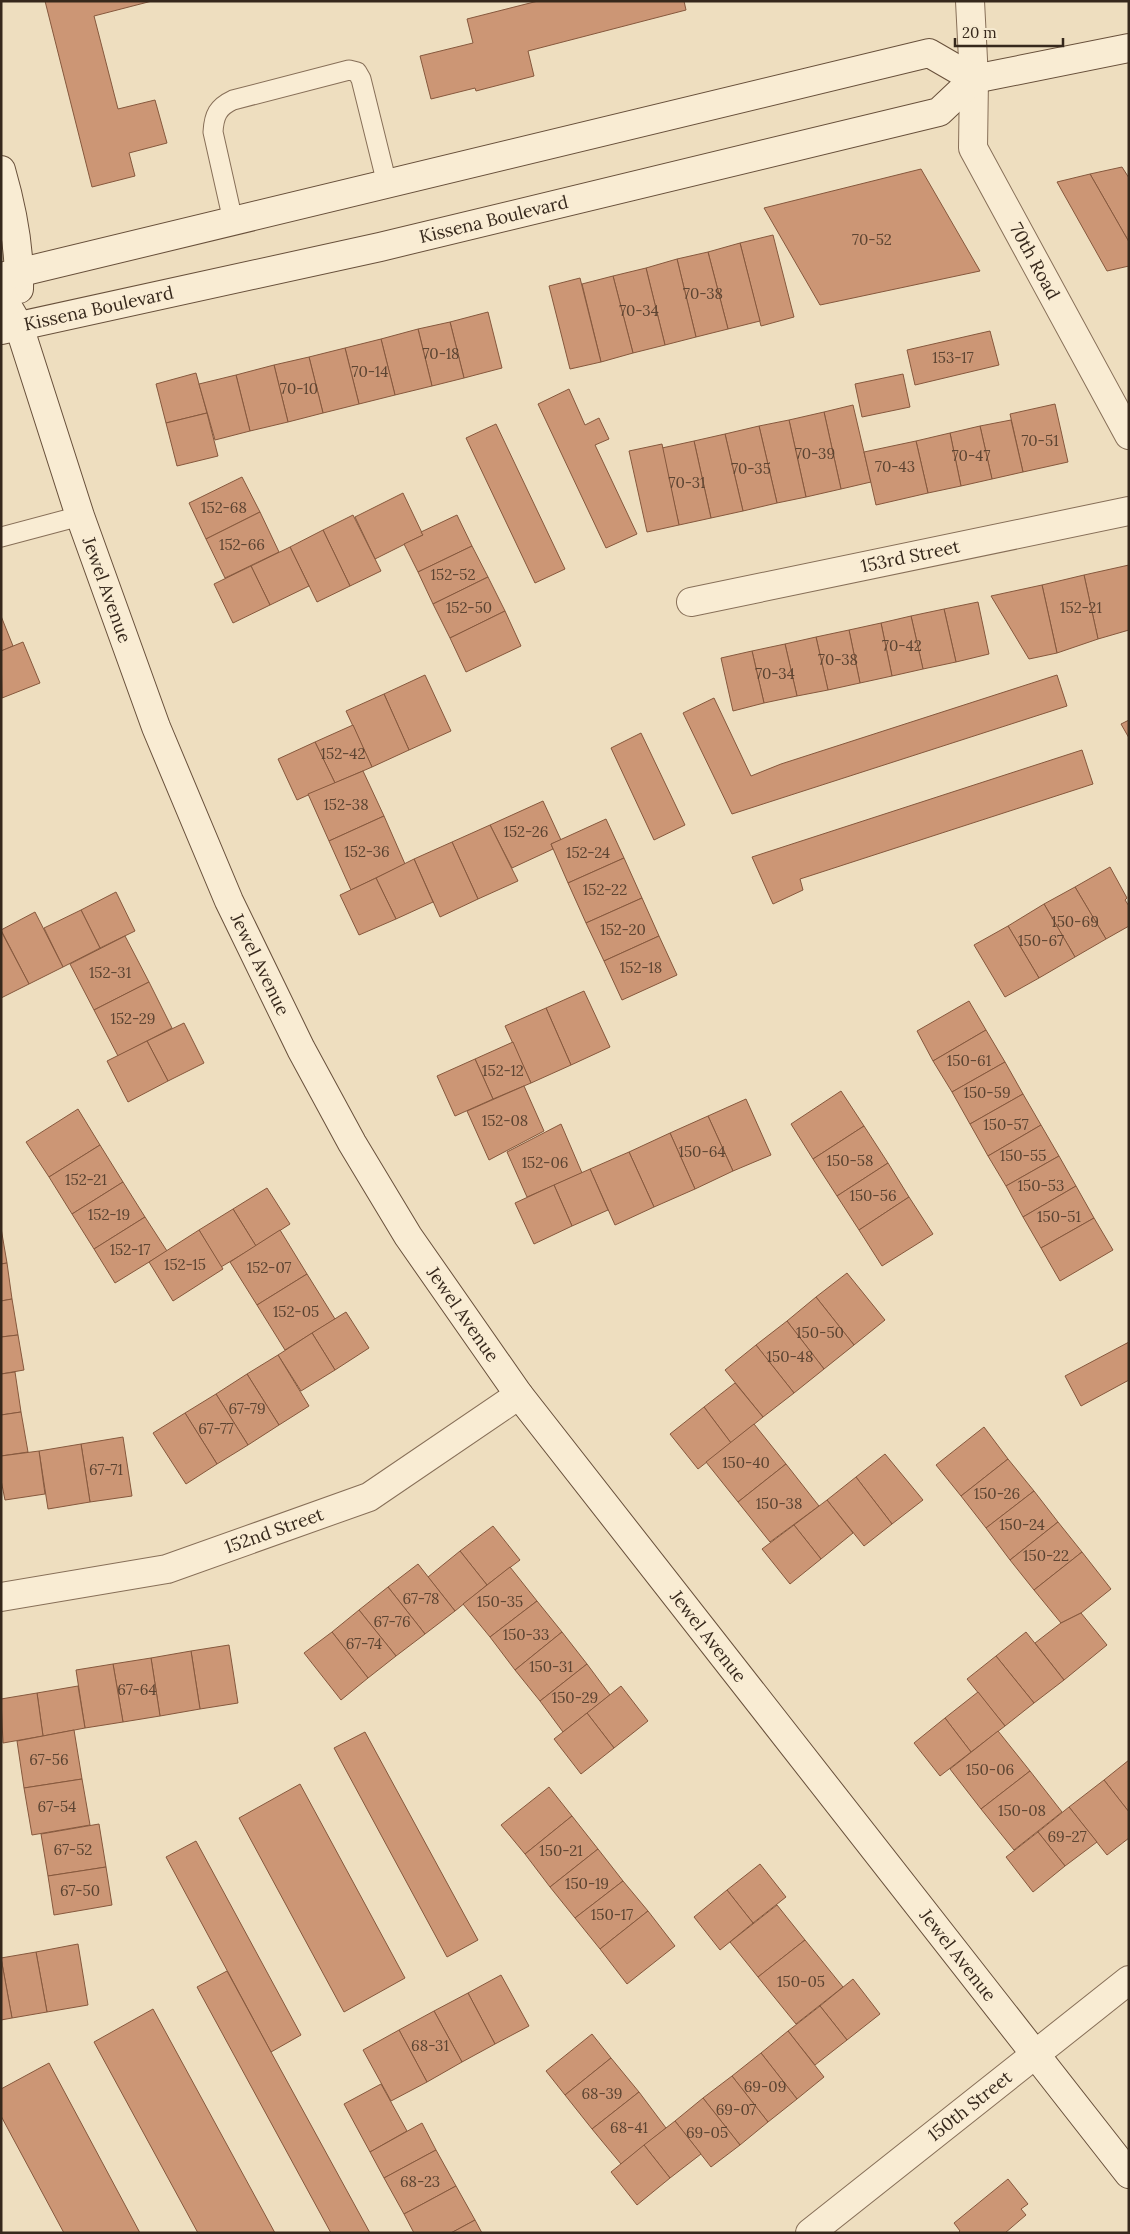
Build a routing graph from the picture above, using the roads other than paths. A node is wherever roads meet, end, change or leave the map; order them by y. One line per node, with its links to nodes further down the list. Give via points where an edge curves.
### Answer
1 (970, 1): 3 (street, 70th Road)
2 (1129, 48): 3 (street)
3 (974, 79): 5 (street, via 929,53); 9 (street, Kissena Boulevard, via 939,112 380,247); 10 (street, 70th Road, via 973,148)
4 (1, 170): 7 (street, Jewel Avenue, via 9,198)
5 (387, 184): 6 (street); 6 (lane, via 361,79 357,72 349,70 220,106 213,121 213,132)
6 (233, 221): 7 (street)
7 (10, 274): 9 (street, Jewel Avenue)
8 (1, 295): 9 (street, Jewel Avenue)
9 (10, 328): 12 (street, Jewel Avenue)
10 (1129, 435)
11 (1129, 511): 14 (street, 153rd Street)
12 (80, 516): 13 (lane); 15 (street, Jewel Avenue, via 156,727 229,901 301,1049 408,1236)
13 (1, 537)
14 (691, 602)
15 (518, 1395): 16 (street, 152nd Street, via 369,1497 168,1569); 18 (street, Jewel Avenue)
16 (1, 1597)
17 (1129, 1980): 18 (street, 150th Street)
18 (1034, 2055): 19 (street, Jewel Avenue); 20 (street, 150th Street)
19 (1129, 2174)
20 (810, 2233)

